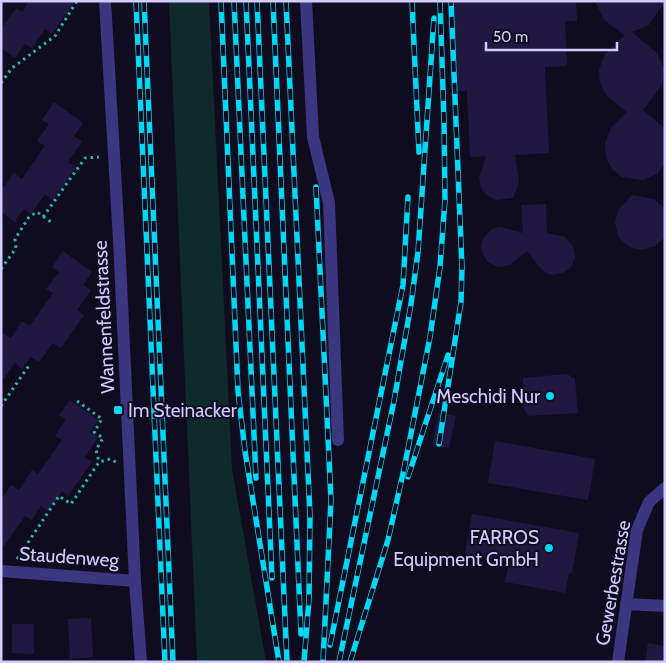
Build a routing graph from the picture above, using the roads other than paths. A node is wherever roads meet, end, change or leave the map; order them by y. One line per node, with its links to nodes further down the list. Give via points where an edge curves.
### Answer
1 (105, 1): 6 (street, Wannenfeldstrasse)
2 (306, 1): 3 (street, via 313,137 329,203)
3 (338, 440)
4 (665, 488): 7 (street, Gewerbestrasse, via 650,502 638,530)
5 (1, 571): 6 (street, Staudenweg)
6 (135, 581): 9 (street, Wannenfeldstrasse)
7 (626, 604): 8 (street); 10 (street, Gewerbestrasse)
8 (665, 606)
9 (141, 662)
10 (618, 662)

